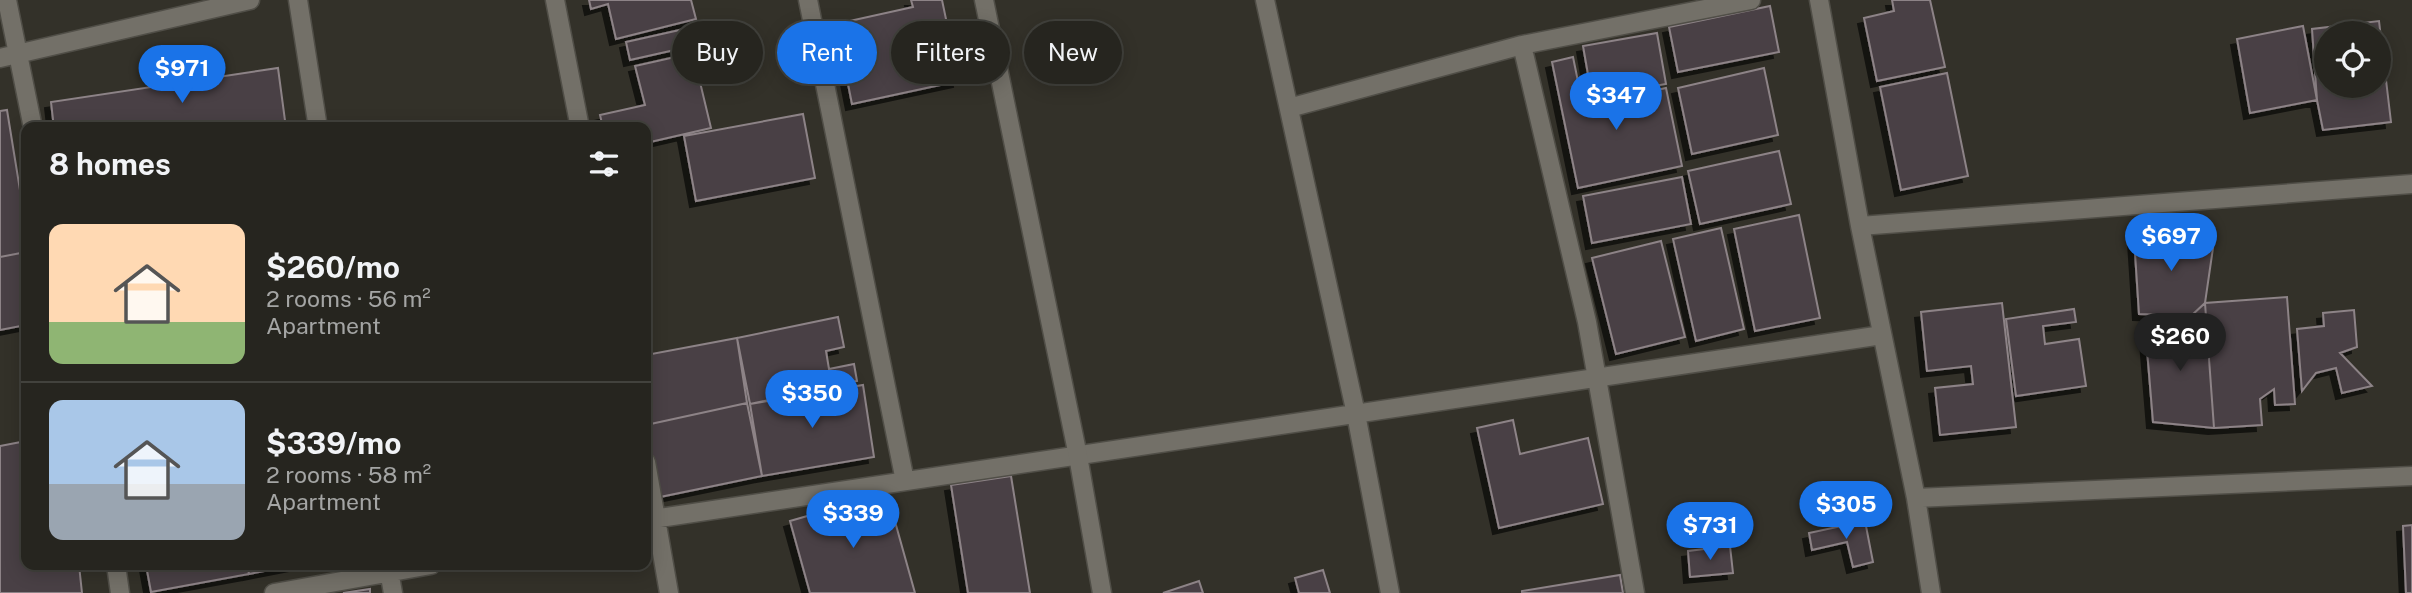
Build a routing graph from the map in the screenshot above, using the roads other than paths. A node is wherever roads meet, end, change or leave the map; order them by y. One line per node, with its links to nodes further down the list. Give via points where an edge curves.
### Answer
1 (7, 0): 11 (street)
2 (250, 0): 11 (street)
3 (298, 0): 14 (street)
4 (555, 0): 15 (street)
5 (808, 0): 23 (street)
6 (984, 0): 21 (street)
7 (1265, 0): 12 (street)
8 (1751, 0): 10 (street)
9 (1819, 0): 17 (street)
10 (1522, 45): 12 (street); 19 (street)
11 (9, 56): 13 (street)
12 (1289, 108): 20 (street)
13 (31, 122)
14 (317, 122)
15 (579, 122)
16 (2412, 184): 17 (street)
17 (1860, 226): 18 (street)
18 (1882, 335): 19 (street); 24 (street)
19 (1597, 378): 20 (street); 34 (street)
20 (1356, 414): 21 (street); 33 (street)
21 (1078, 456): 23 (street); 32 (street)
22 (2412, 476): 24 (street)
23 (905, 481): 25 (street)
24 (1916, 498): 35 (street)
25 (651, 519): 31 (street)
26 (117, 570): 28 (street)
27 (388, 570): 29 (street); 30 (street)
28 (120, 593)
29 (274, 593)
30 (393, 593)
31 (669, 593)
32 (1102, 593)
33 (1390, 593)
34 (1635, 593)
35 (1931, 593)

